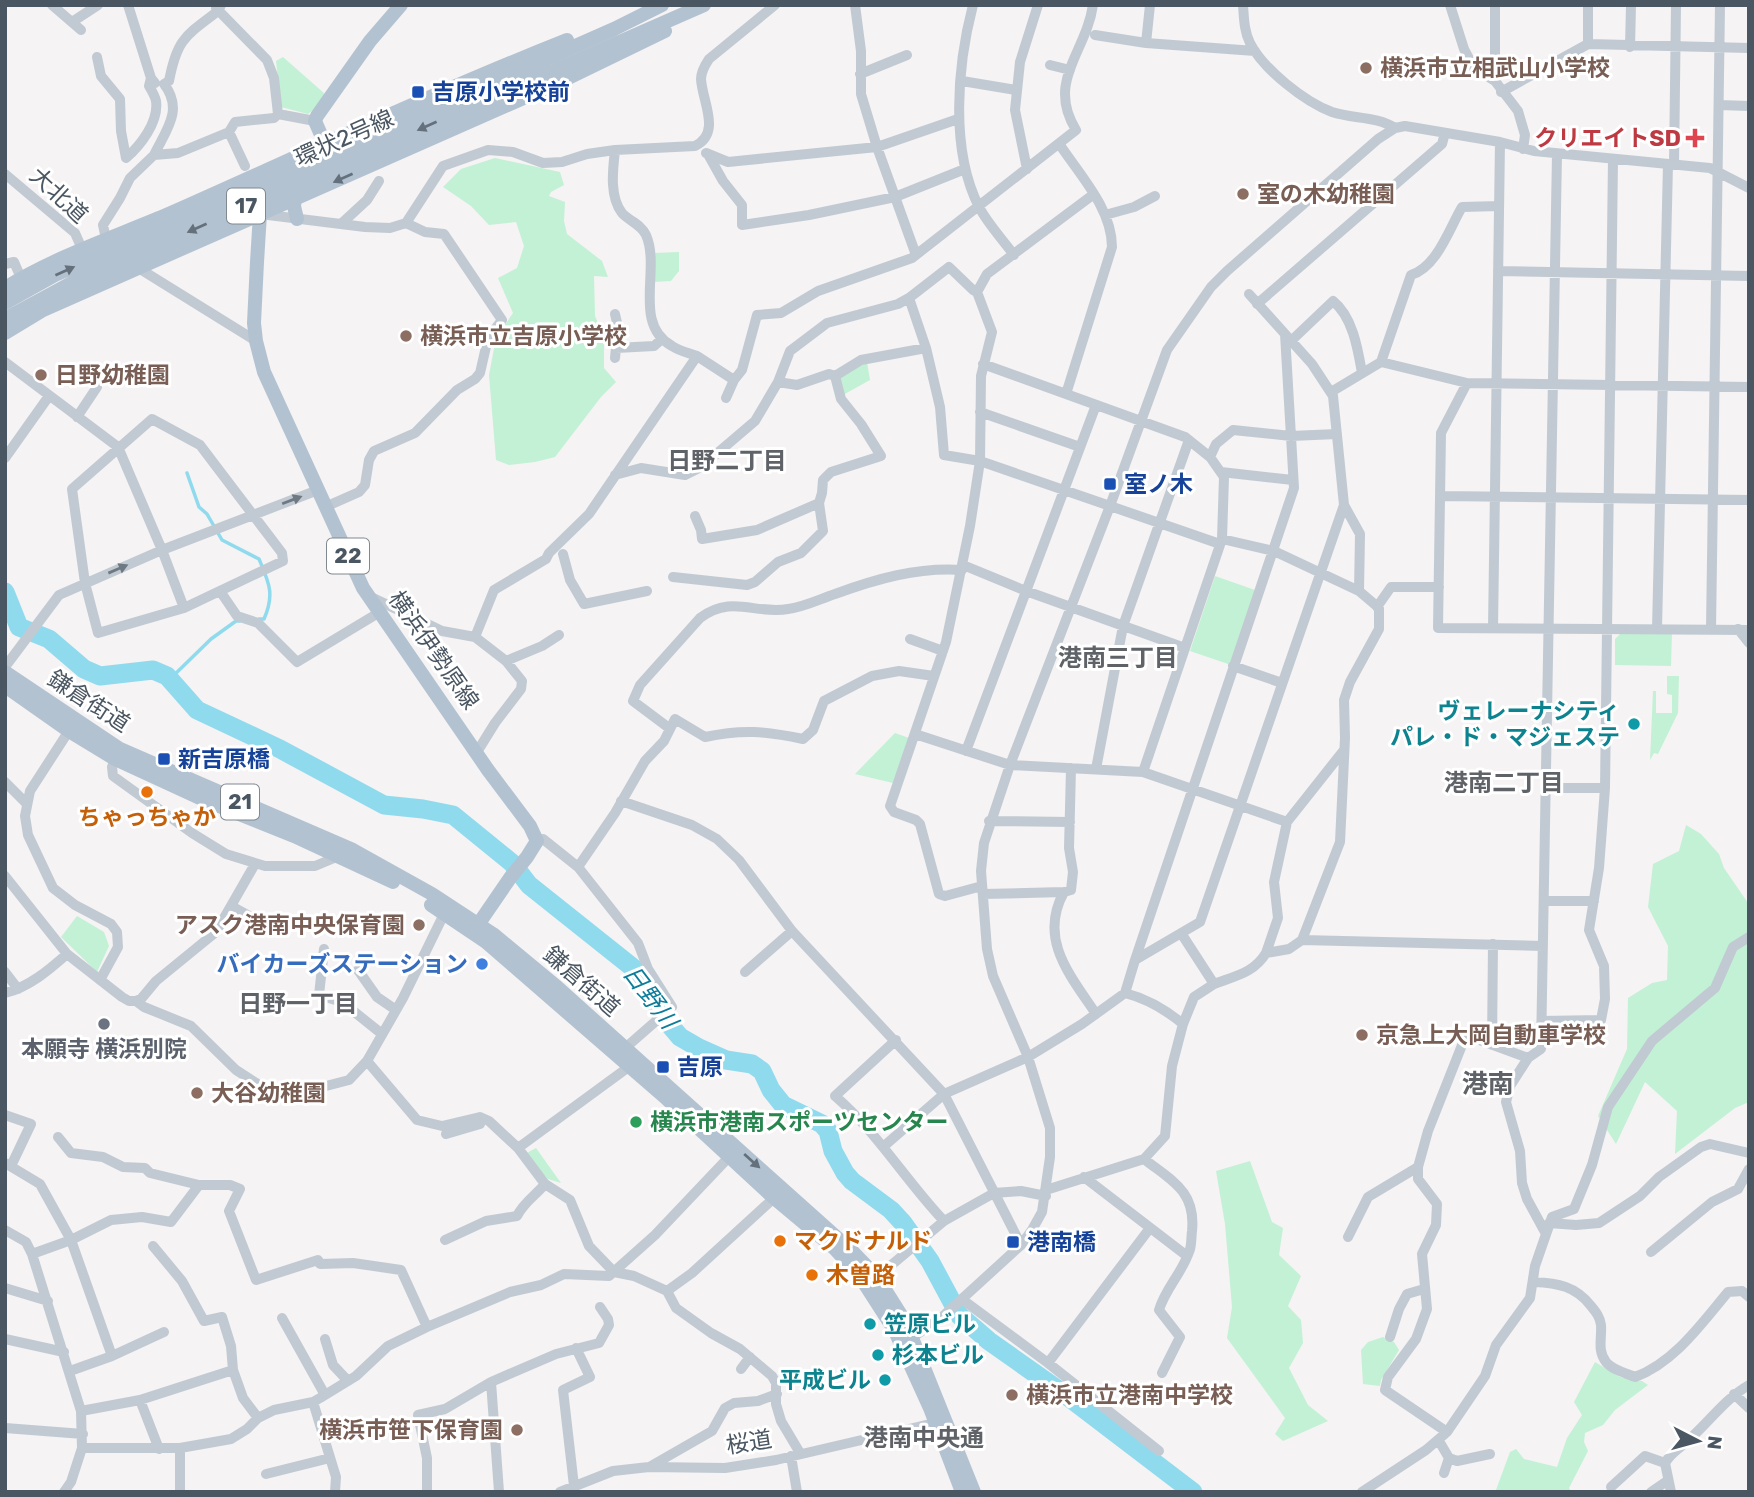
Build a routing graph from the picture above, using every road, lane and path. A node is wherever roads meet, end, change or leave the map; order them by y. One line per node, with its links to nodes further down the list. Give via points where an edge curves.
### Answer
1 (52, 5): 2 (street, via 76,26)
2 (98, 5)
3 (128, 5): 35 (street)
4 (401, 5): 45 (main road)
5 (662, 5): 21 (main road, 環状2号線 / 17)
6 (775, 5): 52 (street, via 704,66 700,77 708,104 708,130)
7 (855, 5): 34 (street)
8 (973, 5): 36 (street)
9 (1038, 5): 39 (street)
10 (1093, 5): 33 (street)
11 (1150, 5): 23 (street)
12 (1243, 5): 29 (street, via 1245,28)
13 (1450, 5): 37 (street, via 1474,68)
14 (1495, 5): 37 (street)
15 (1588, 5): 24 (street)
16 (1631, 5): 25 (street)
17 (1676, 5): 26 (street)
18 (1720, 5): 27 (street)
19 (218, 7): 43 (street, via 267,60); 57 (street, via 185,36 174,55 169,81 164,84 172,94 172,118)
20 (698, 9): 40 (main road, 環状2号線 / 17); 72 (main road, one-way to 72, via 676,26 562,81)
21 (631, 19): 40 (main road, 環状2号線 / 17); 50 (main road, via 610,23 442,90)
22 (1096, 35): 23 (street)
23 (1146, 43): 29 (street)
24 (1588, 44): 25 (street); 37 (street)
25 (1630, 47): 26 (street)
26 (1675, 47): 27 (street); 60 (street)
27 (1720, 48): 28 (street); 41 (street)
28 (1749, 48)
29 (1255, 51): 46 (street, via 1305,99 1331,112 1385,121)
30 (906, 55): 34 (street)
31 (97, 57): 35 (street, via 101,76 120,99 126,158 139,147 156,113)
32 (1050, 65): 33 (street)
33 (1070, 70): 51 (street, via 1063,95 1066,115 1076,131)
34 (860, 74): 53 (street, via 861,94)
35 (151, 78): 38 (street)
36 (962, 81): 39 (street); 44 (street)
37 (1498, 86): 54 (street, via 1518,111 1525,135)
38 (159, 87)
39 (1016, 90): 64 (street, via 1017,130)
40 (487, 92): 99 (main road, 環状2号線 / 17, one-way to 40, via 57,274); 102 (main road, 環状2号線 / 17, one-way to 102, via 73,282)
41 (1719, 105): 42 (street); 65 (street)
42 (1749, 106)
43 (278, 114): 45 (street); 47 (street, via 235,122)
44 (958, 118): 53 (street); 63 (street)
45 (315, 121): 50 (main road)
46 (1395, 128): 48 (street, via 1405,125); 131 (street, via 1211,287 1167,350)
47 (229, 132): 57 (street, via 178,153); 61 (street)
48 (1445, 133): 49 (street); 100 (street, via 1442,144)
49 (1500, 142): 54 (street); 73 (street)
50 (325, 144): 62 (main road)
51 (1060, 145): 64 (street); 69 (street)
52 (695, 146): 55 (street); 58 (street)
53 (877, 147): 58 (street, via 729,162); 70 (street)
54 (1522, 149): 56 (street)
55 (615, 150): 78 (street, via 543,163 513,152 488,150 467,157 443,166); 105 (street, via 615,199 646,235 651,256 650,306 653,325)
56 (1557, 154): 59 (street); 89 (street)
57 (153, 155): 81 (street, via 130,178 103,225)
58 (709, 156): 70 (street, via 742,205 742,225)
59 (1613, 159): 60 (street); 90 (street)
60 (1671, 164): 65 (street); 91 (street)
61 (245, 166)
62 (276, 166): 75 (main road, 横浜伊勢原線 / 22); 81 (main road)
63 (965, 169): 70 (street); 74 (street)
64 (1027, 169): 74 (street)
65 (1719, 171): 68 (street); 92 (street)
66 (5, 174): 83 (street, 大北道, via 75,233)
67 (379, 181): 79 (street, via 367,200)
68 (1749, 188)
69 (1094, 194): 76 (street); 85 (street)
70 (895, 197): 84 (street)
71 (1156, 197): 76 (street)
72 (295, 199): 75 (main road); 77 (main road)
73 (1499, 206): 88 (street); 110 (street, via 1462,206 1430,263 1411,275)
74 (979, 208): 84 (street); 85 (street)
75 (260, 214): 77 (street); 80 (main road); 82 (main road, 横浜伊勢原線 / 22)
76 (1105, 215): 125 (street, via 1112,247)
77 (297, 219): 79 (street)
78 (406, 223): 79 (street, via 390,228); 155 (street, via 444,234 502,320 488,338 475,379 457,390 415,433 374,451 359,492)
79 (341, 224)
80 (236, 225): 82 (main road, via 251,233); 87 (main road)
81 (106, 239): 83 (main road)
82 (258, 246): 106 (main road, 横浜伊勢原線 / 22)
83 (82, 249): 94 (main road)
84 (916, 255): 114 (street, via 818,291 781,313 757,315 742,370)
85 (1014, 255): 96 (street, via 987,274)
86 (5, 264): 94 (street, via 14,262)
87 (140, 269): 103 (main road, via 43,310); 106 (street)
88 (1498, 271): 89 (street); 117 (street)
89 (1555, 272): 90 (street); 118 (street)
90 (1611, 274): 91 (street); 119 (street)
91 (1665, 275): 92 (street); 120 (street)
92 (1717, 276): 93 (street); 122 (street)
93 (1749, 276)
94 (21, 278): 95 (main road)
95 (5, 288)
96 (978, 292): 98 (street, via 949,267); 111 (street, via 992,332)
97 (1249, 294): 100 (street)
98 (909, 299): 107 (street); 115 (street, via 827,323 790,351)
99 (5, 303)
100 (1258, 304): 104 (street)
101 (615, 314): 105 (street, via 615,353 654,346)
102 (5, 319)
103 (5, 333)
104 (1288, 337): 112 (street, via 1333,301 1356,338); 124 (street); 133 (street)
105 (662, 339): 108 (street)
106 (256, 341): 143 (main road, 横浜伊勢原線 / 22, via 264,372)
107 (926, 348): 113 (street, via 861,360); 139 (street, via 940,407 944,455)
108 (697, 356): 114 (street); 141 (street)
109 (5, 362): 126 (street)
110 (1381, 362): 112 (street); 116 (street)
111 (983, 364): 125 (street); 129 (street)
112 (1362, 373): 124 (street)
113 (835, 376): 115 (street, via 797,385); 152 (street, via 841,399 881,456 831,472 823,480)
114 (734, 380): 127 (street)
115 (778, 382): 141 (street, via 755,421 701,467 685,475 641,468)
116 (1467, 383): 117 (street); 145 (street, via 1441,433)
117 (1496, 383): 118 (street); 146 (street)
118 (1553, 384): 119 (street); 147 (street)
119 (1609, 385): 120 (street); 148 (street)
120 (1663, 386): 122 (street); 149 (street)
121 (97, 387): 130 (street)
122 (1715, 387): 123 (street); 150 (street)
123 (1749, 387)
124 (1331, 392): 132 (street)
125 (1066, 394): 128 (street)
126 (49, 396): 130 (street); 138 (street)
127 (726, 398)
128 (1096, 405): 131 (street); 136 (street)
129 (980, 412): 136 (street); 139 (street)
130 (77, 416): 135 (street)
131 (1141, 421): 134 (street); 154 (street)
132 (1337, 435): 133 (street); 153 (street)
133 (1291, 436): 137 (street, via 1233,430 1216,444); 142 (street)
134 (1189, 440): 137 (street); 158 (street)
135 (118, 447): 156 (street, via 152,419 200,445); 160 (street); 166 (street, via 72,489)
136 (1080, 447): 144 (street)
137 (1210, 457): 140 (street)
138 (5, 458)
139 (980, 461): 144 (street); 163 (street)
140 (1221, 472): 142 (street); 159 (street)
141 (615, 475): 185 (street, via 589,514 546,559 494,590)
142 (1293, 480): 161 (street)
143 (318, 490): 155 (main road, 横浜伊勢原線 / 22); 156 (street, one-way to 143)
144 (1064, 490): 154 (street); 170 (street)
145 (1442, 496): 146 (street); 167 (street)
146 (1495, 497): 147 (street); 179 (street)
147 (1551, 498): 148 (street); 178 (street)
148 (1607, 498): 149 (street); 180 (street)
149 (1660, 499): 150 (street); 181 (street)
150 (1713, 500): 151 (street); 182 (street)
151 (1749, 500)
152 (819, 503): 157 (street, via 757,530 702,539); 165 (street, via 822,531 801,552 778,562 755,582)
153 (1344, 505): 164 (street); 171 (street, via 1360,534)
154 (1110, 506): 158 (street); 173 (street)
155 (325, 507): 172 (main road, 横浜伊勢原線 / 22)
156 (255, 514): 160 (street); 168 (street, via 283,561)
157 (695, 516)
158 (1160, 523): 159 (street); 177 (street)
159 (1221, 542): 161 (street); 188 (street)
160 (162, 550): 166 (street, one-way to 160); 175 (street)
161 (1274, 551): 164 (street); 191 (street)
162 (563, 554): 169 (street, via 570,580 584,604)
163 (962, 568): 170 (street); 189 (street); 197 (street, via 887,576 787,610 731,605 709,611 640,684 633,701)
164 (1321, 573): 171 (street); 194 (street)
165 (673, 577)
166 (85, 583): 175 (street, via 97,633); 192 (street, via 59,595)
167 (1440, 587): 174 (street, via 1391,587); 179 (street, via 1438,628)
168 (220, 591): 175 (street); 176 (street, via 237,616 255,622 297,663)
169 (647, 591)
170 (1026, 591): 173 (street); 200 (street)
171 (1359, 591): 174 (street)
172 (370, 597): 176 (main road, 横浜伊勢原線 / 22); 185 (street, via 442,631)
173 (1071, 607): 177 (street); 203 (street)
174 (1377, 607): 199 (street, via 1379,629 1344,700)
175 (184, 608)
176 (380, 612): 201 (main road, 横浜伊勢原線 / 22)
177 (1123, 626): 188 (street); 205 (street)
178 (1549, 627): 179 (street); 180 (street); 208 (street)
179 (1493, 628)
180 (1608, 628): 181 (street); 209 (street)
181 (1657, 629): 182 (street)
182 (1711, 629): 183 (street)
183 (1743, 630): 187 (street)
184 (559, 635): 190 (street)
185 (475, 637): 190 (street)
186 (910, 639): 189 (street)
187 (1749, 643)
188 (1185, 648): 206 (street)
189 (943, 651): 193 (street)
190 (506, 661): 201 (street, via 522,681 521,689)
191 (1233, 666): 194 (street); 210 (street)
192 (5, 670): 196 (main road, 鎌倉街道 / 21)
193 (934, 676): 197 (street, via 899,670 872,676 824,701 813,730 803,739 734,731 705,737 675,719); 198 (street)
194 (1282, 683): 213 (street)
195 (5, 686): 196 (main road, 鎌倉街道 / 21)
196 (72, 726): 202 (main road, 鎌倉街道 / 21); 212 (street)
197 (669, 728): 211 (street)
198 (915, 734): 200 (street); 222 (street, via 890,806 920,824 939,894)
199 (1344, 750): 216 (street); 233 (street, via 1340,842)
200 (966, 751): 203 (street)
201 (477, 752): 217 (main road, 横浜伊勢原線 / 22)
202 (117, 754): 218 (main road, 鎌倉街道 / 21); 219 (street, via 113,776 226,854); 229 (main road, 鎌倉街道 / 21, via 353,850 432,894)
203 (1010, 765): 204 (street); 214 (street)
204 (1071, 768): 205 (street); 215 (street)
205 (1096, 769): 206 (street)
206 (1143, 772): 210 (street)
207 (5, 782): 212 (street)
208 (1546, 788): 209 (street); 224 (street)
209 (1605, 788): 225 (street)
210 (1192, 789): 213 (street); 239 (street)
211 (621, 802): 220 (street); 230 (street, via 692,825 717,839 739,860)
212 (26, 803): 243 (street, via 28,835 52,888 117,932 118,947)
213 (1241, 806): 216 (street); 231 (street, via 1200,922)
214 (989, 821): 215 (street); 222 (street)
215 (1070, 822): 223 (street, via 1073,872 1071,890)
216 (1287, 822): 237 (street, via 1274,883 1278,918)
217 (537, 841): 220 (street, via 543,839); 229 (main road)
218 (339, 856): 219 (street, via 315,866); 227 (main road, 鎌倉街道 / 21, via 388,879)
219 (255, 864): 226 (street)
220 (578, 867): 256 (street, via 638,943 648,970 672,1007)
221 (5, 876): 238 (street)
222 (983, 890): 223 (street); 257 (street, via 993,976)
223 (1064, 892): 250 (street, via 1054,920 1057,948)
224 (1544, 901): 225 (street); 235 (street)
225 (1594, 901): 251 (street, via 1589,930 1604,966 1601,1020)
226 (231, 906): 228 (street); 248 (street, via 216,932)
227 (444, 914): 229 (main road, 鎌倉街道 / 21); 249 (street)
228 (264, 924)
229 (476, 929): 256 (main road, 鎌倉街道 / 21, via 557,987); 260 (main road, 鎌倉街道 / 21)
230 (792, 931): 242 (street); 254 (street)
231 (1181, 933): 239 (street); 244 (street)
232 (1749, 937): 281 (street, via 1733,947 1715,988 1652,1041 1608,1107 1574,1209 1552,1217)
233 (1302, 940): 234 (street); 237 (street, via 1289,949)
234 (1493, 944): 235 (street); 255 (street)
235 (1544, 946): 251 (street)
236 (324, 948): 253 (street, via 319,995 342,1002)
237 (1266, 953): 244 (street, via 1251,971)
238 (67, 954): 243 (street); 245 (street)
239 (1135, 960): 247 (street)
240 (358, 970): 249 (street, via 377,997)
241 (5, 972): 245 (street)
242 (745, 972)
243 (100, 980): 248 (street, via 122,997)
244 (1214, 984): 252 (street, via 1194,997)
245 (18, 989): 246 (street)
246 (5, 993)
247 (1125, 993): 250 (street); 252 (street, via 1168,1011)
248 (136, 1001): 259 (street, via 191,1026 236,1070 264,1088 326,1086 349,1080)
249 (396, 1010): 253 (street)
250 (1096, 1014): 257 (street)
251 (1542, 1021): 258 (street, via 1541,1049)
252 (1183, 1024): 270 (street, via 1172,1066 1165,1136)
253 (382, 1034): 259 (street)
254 (896, 1040): 261 (street); 266 (street, via 835,1096)
255 (1492, 1045): 258 (street); 272 (street, via 1466,1035)
256 (624, 1049): 293 (main road, 鎌倉街道 / 21, one-way to 293)
257 (1028, 1057): 261 (street); 278 (street, via 1050,1128)
258 (1528, 1058): 281 (street, via 1510,1086 1506,1102 1527,1199)
259 (367, 1061): 263 (street, via 417,1120 442,1126 480,1117)
260 (630, 1066): 267 (street); 269 (main road, 鎌倉街道 / 21)
261 (944, 1094): 266 (street); 277 (street)
262 (5, 1115): 271 (street, via 31,1124)
263 (489, 1121): 264 (street); 267 (street)
264 (446, 1134)
265 (58, 1137): 276 (street, via 71,1153 103,1157 123,1167 145,1168)
266 (883, 1147): 280 (street)
267 (518, 1148): 275 (street)
268 (1749, 1153): 281 (street, via 1710,1144 1701,1147 1599,1223)
269 (729, 1157): 279 (main road, 鎌倉街道 / 21); 292 (street)
270 (1144, 1159): 274 (street); 291 (street, via 1189,1199 1194,1213)
271 (8, 1165): 285 (street, via 40,1184)
272 (1418, 1167): 284 (street, via 1368,1197); 296 (street, via 1418,1179 1437,1204 1437,1225 1422,1254)
273 (1749, 1169): 289 (street, via 1738,1189 1712,1202)
274 (1084, 1177): 278 (street); 282 (street)
275 (545, 1184): 286 (street, via 522,1204 517,1216 486,1221); 292 (street, via 570,1200 589,1246)
276 (199, 1185): 285 (street, via 171,1222 142,1217 111,1220); 303 (street, via 240,1189 229,1211 256,1280 318,1260 320,1265 353,1263 401,1270)
277 (994, 1193): 278 (street); 280 (street); 287 (street)
278 (1046, 1193): 287 (street, via 1042,1212)
279 (774, 1198): 297 (street); 308 (main road, 鎌倉街道 / 21, via 835,1249)
280 (944, 1221): 293 (street)
281 (1547, 1227): 294 (street)
282 (1150, 1228): 291 (street); 313 (street)
283 (5, 1230): 290 (street, via 26,1242)
284 (1348, 1237)
285 (71, 1240): 290 (street); 311 (street)
286 (444, 1240)
287 (1021, 1245): 300 (street)
288 (153, 1246): 315 (street, via 183,1281 204,1321 222,1317)
289 (1651, 1252)
290 (32, 1254): 299 (street)
291 (1187, 1256): 317 (street, via 1159,1310 1180,1336)
292 (614, 1272): 297 (street); 303 (street, via 609,1276 564,1274)
293 (877, 1277): 308 (main road, 鎌倉街道 / 21, via 906,1323)
294 (1534, 1282): 298 (street, via 1557,1283 1587,1300 1599,1316 1600,1353 1608,1365 1634,1377 1653,1370 1680,1348 1728,1292); 331 (street, via 1530,1298 1496,1345 1485,1376)
295 (5, 1288): 299 (street)
296 (1424, 1289): 305 (street, via 1407,1294); 331 (street, via 1427,1309 1416,1339 1388,1377 1385,1391)
297 (667, 1292): 312 (street, via 676,1308)
298 (1749, 1297)
299 (48, 1301): 310 (street)
300 (961, 1301): 308 (street); 313 (street)
301 (600, 1307): 309 (street, via 609,1325 599,1343)
302 (282, 1318): 323 (street)
303 (427, 1327): 318 (street, via 388,1346)
304 (164, 1332): 311 (street)
305 (1390, 1337)
306 (5, 1339): 310 (street)
307 (325, 1339): 318 (street, via 333,1365)
308 (907, 1342): 329 (main road, 鎌倉街道 / 21)
309 (576, 1348): 319 (street); 346 (street, via 590,1377 563,1390)
310 (64, 1352): 316 (street)
311 (112, 1356): 316 (street)
312 (750, 1357): 314 (street); 321 (street, via 772,1376)
313 (1048, 1363): 337 (street)
314 (741, 1369)
315 (233, 1370): 324 (street); 328 (street, via 243,1398)
316 (70, 1371): 327 (street)
317 (1162, 1373)
318 (348, 1381): 323 (street)
319 (491, 1382): 352 (street, via 445,1409 418,1415); 353 (street)
320 (1749, 1385): 322 (street)
321 (776, 1394): 339 (street); 343 (street, via 724,1408 712,1431)
322 (1734, 1394): 326 (street); 342 (street, via 1683,1446 1671,1452)
323 (325, 1395): 325 (street)
324 (140, 1400): 327 (street); 335 (street)
325 (313, 1402): 328 (street); 340 (street)
326 (1749, 1408)
327 (81, 1411): 332 (street)
328 (258, 1418): 336 (street, via 231,1439)
329 (940, 1421): 339 (street, 桜道); 356 (main road, 鎌倉街道 / 21); 357 (main road, 鎌倉街道 / 21)
330 (5, 1428): 332 (street)
331 (1447, 1432): 333 (street)
332 (83, 1434): 334 (street)
333 (1438, 1441): 341 (street); 358 (street)
334 (82, 1448): 335 (street); 349 (street)
335 (159, 1448): 336 (street)
336 (180, 1448): 350 (street)
337 (1159, 1451)
338 (1490, 1454): 341 (street, via 1465,1461)
339 (795, 1455): 343 (street, 桜道, via 725,1468); 355 (street)
340 (330, 1458): 345 (street); 351 (street)
341 (1449, 1458): 344 (street)
342 (1665, 1463): 347 (street, via 1646,1456); 348 (street)
343 (649, 1467): 346 (street, 桜道, via 613,1471)
344 (1444, 1473)
345 (266, 1474)
346 (574, 1486): 354 (street, 桜道)
347 (1611, 1487)
348 (1669, 1487): 359 (street)
349 (64, 1492)
350 (180, 1492)
351 (335, 1492)
352 (427, 1492)
353 (499, 1492)
354 (560, 1492)
355 (797, 1492)
356 (962, 1492)
357 (974, 1492)
358 (1362, 1492)
359 (1651, 1492)

